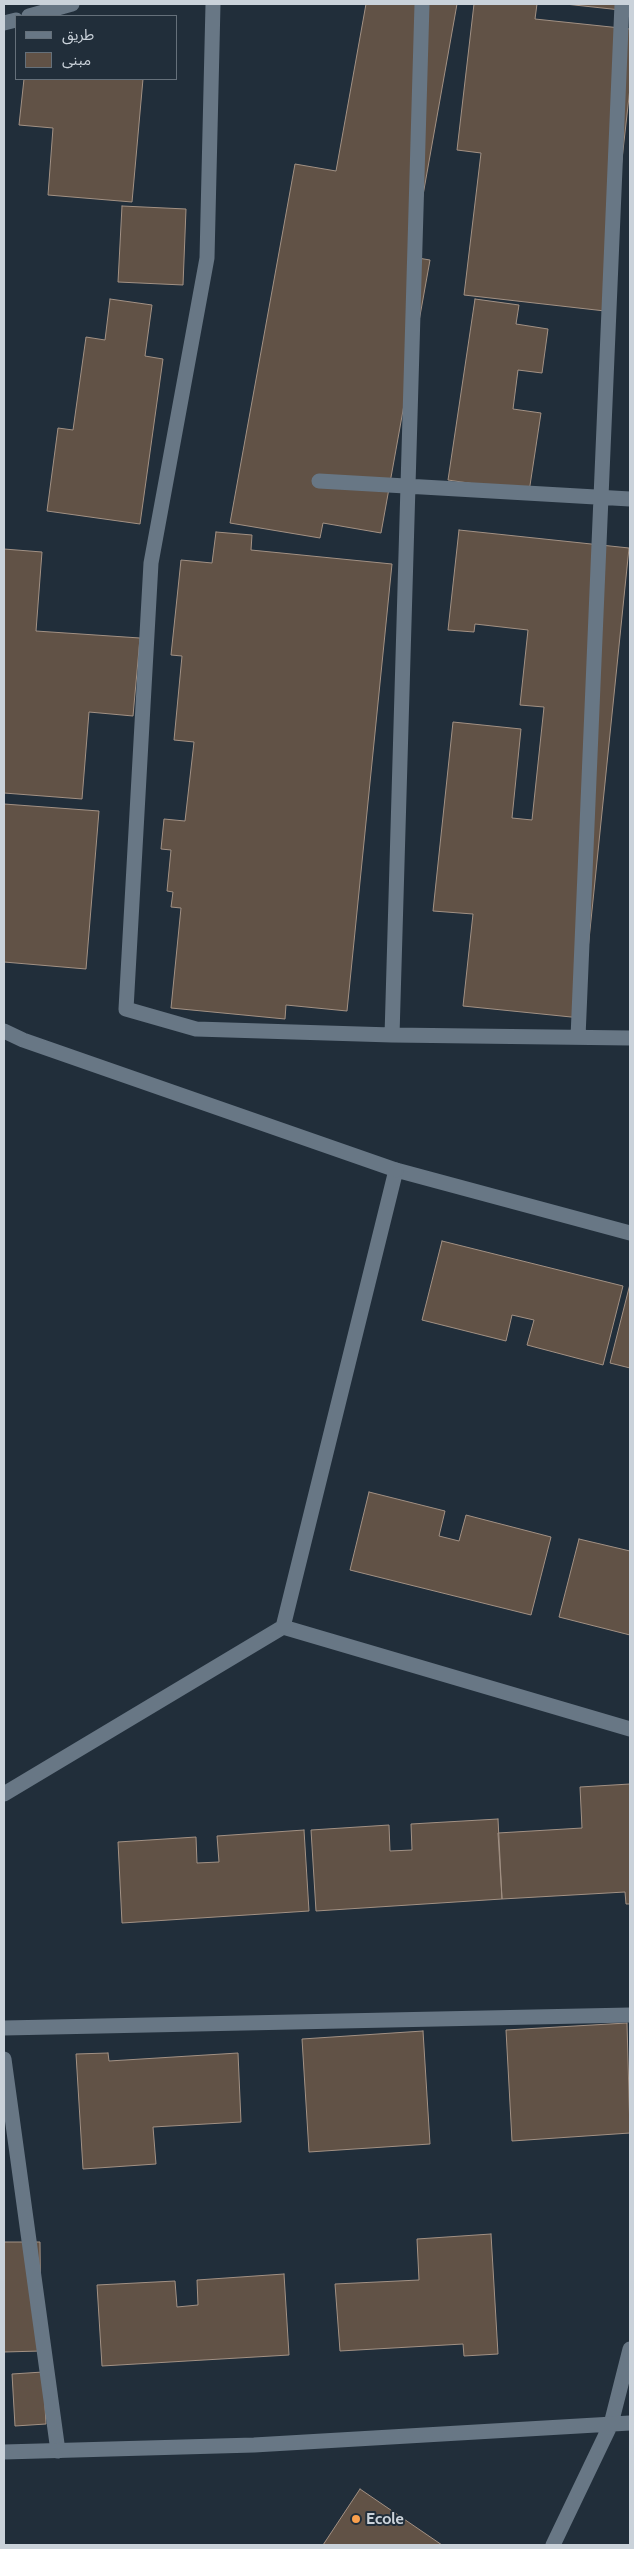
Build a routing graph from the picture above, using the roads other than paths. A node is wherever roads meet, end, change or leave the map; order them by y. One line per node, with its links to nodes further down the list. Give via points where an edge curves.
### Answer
1 (72, 4): 5 (street)
2 (214, 4): 11 (street, via 208,258 152,563 126,1009 196,1029)
3 (422, 4): 7 (street)
4 (622, 4): 8 (street)
5 (33, 15)
6 (320, 481): 7 (street)
7 (408, 486): 8 (street); 11 (street)
8 (601, 498): 9 (street); 12 (street)
9 (630, 499)
10 (4, 1031): 14 (street)
11 (392, 1035): 12 (street)
12 (578, 1037): 13 (street)
13 (630, 1038)
14 (396, 1170): 15 (street); 16 (street)
15 (630, 1233)
16 (283, 1627): 17 (street); 18 (street)
17 (630, 1729)
18 (4, 1794)
19 (630, 2015): 20 (street)
20 (4, 2028)
21 (4, 2059): 25 (street)
22 (630, 2349): 24 (street)
23 (630, 2423): 24 (street)
24 (611, 2424): 25 (street, via 254,2445); 27 (street)
25 (58, 2451): 26 (street)
26 (4, 2452)
27 (554, 2545)

